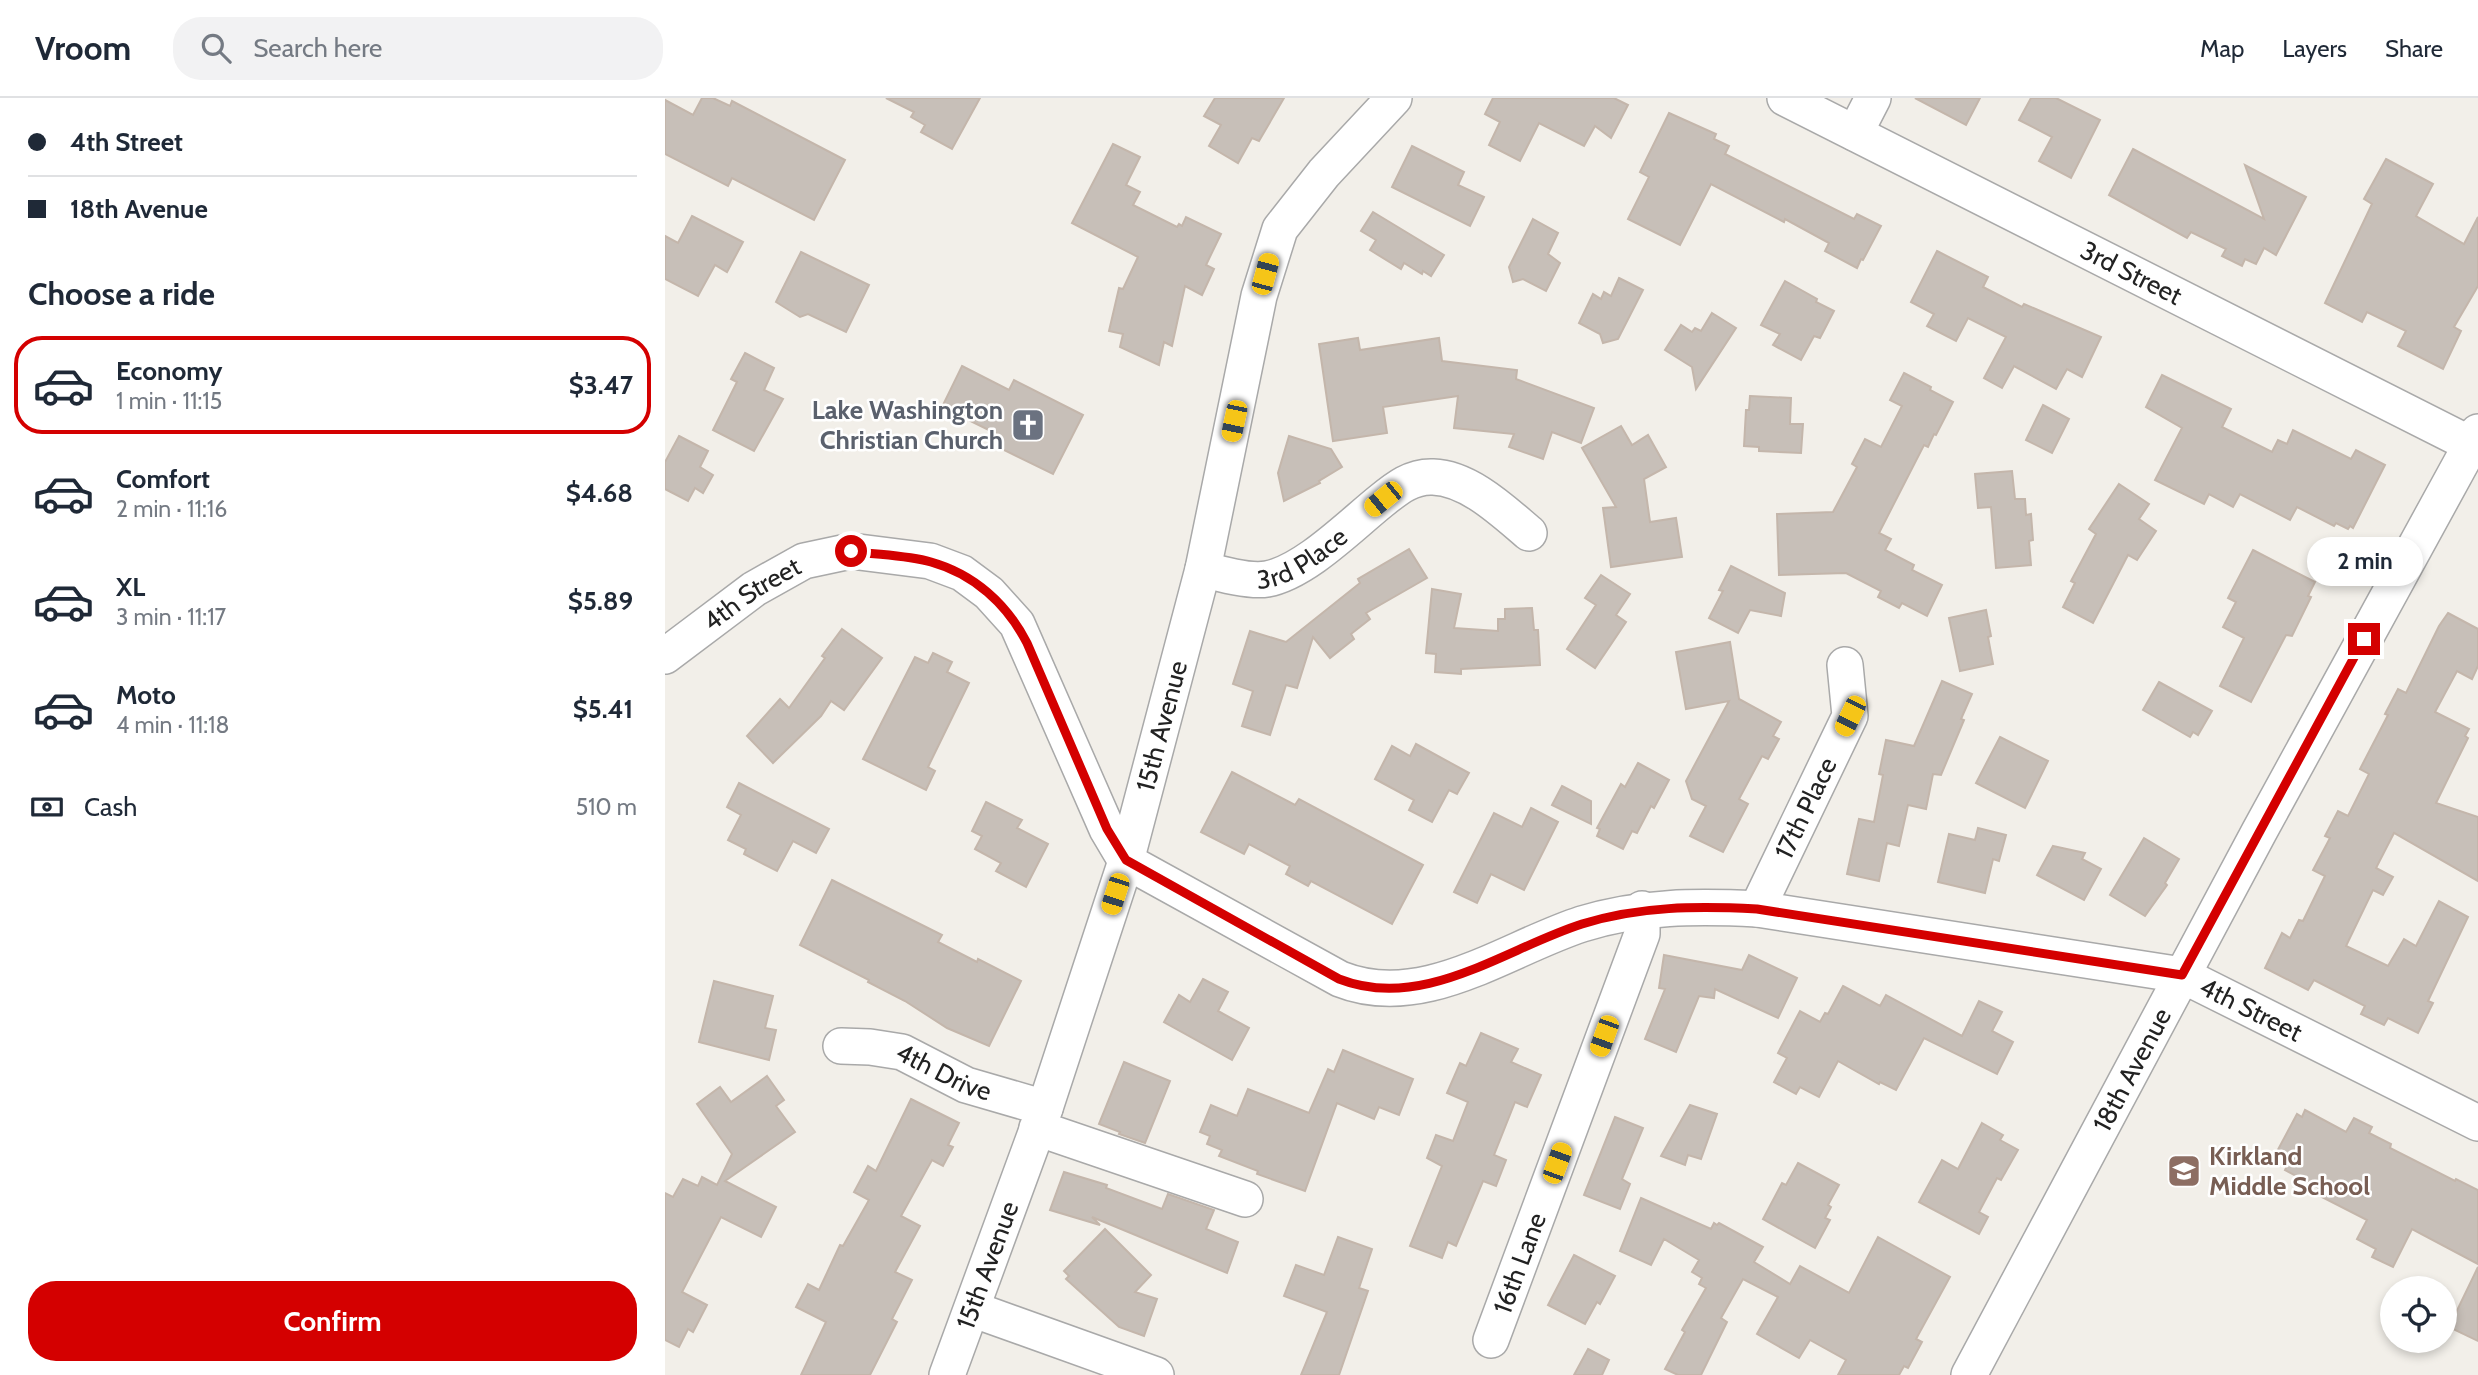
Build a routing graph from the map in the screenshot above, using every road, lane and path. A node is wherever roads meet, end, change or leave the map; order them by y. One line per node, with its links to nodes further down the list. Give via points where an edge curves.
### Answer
1 (1394, 98): 7 (street, 15th Avenue, via 1324,173 1280,229 1259,296)
2 (1785, 98): 4 (street, 3rd Street)
3 (1873, 98): 4 (street)
4 (1855, 133): 5 (street, 3rd Street)
5 (2476, 441): 13 (street, 18th Avenue)
6 (1529, 533): 7 (street, 3rd Place, via 1464,485 1434,477 1404,482 1297,568 1265,579)
7 (1203, 569): 10 (street, 15th Avenue)
8 (665, 656): 10 (street, 4th Street, via 754,589 804,561 851,551 930,561 962,573 989,593 1017,624 1107,829)
9 (1845, 665): 12 (street, 17th Place, via 1850,716)
10 (1126, 860): 11 (street, 4th Street, via 1361,987 1399,989 1442,981 1582,924); 15 (street, 15th Avenue)
11 (1642, 909): 12 (street, 4th Street); 19 (street, 16th Lane, via 1642,934)
12 (1757, 909): 13 (street, 4th Street)
13 (2182, 975): 16 (street, 4th Street); 22 (street, 18th Avenue)
14 (841, 1046): 15 (street, 4th Drive, via 902,1052)
15 (1041, 1118): 17 (street, 4th Drive); 18 (street, 15th Avenue)
16 (2478, 1123)
17 (1245, 1199)
18 (972, 1309): 20 (street, 15th Avenue); 21 (street)
19 (1491, 1340)
20 (947, 1375)
21 (1156, 1375)
22 (1969, 1375)

